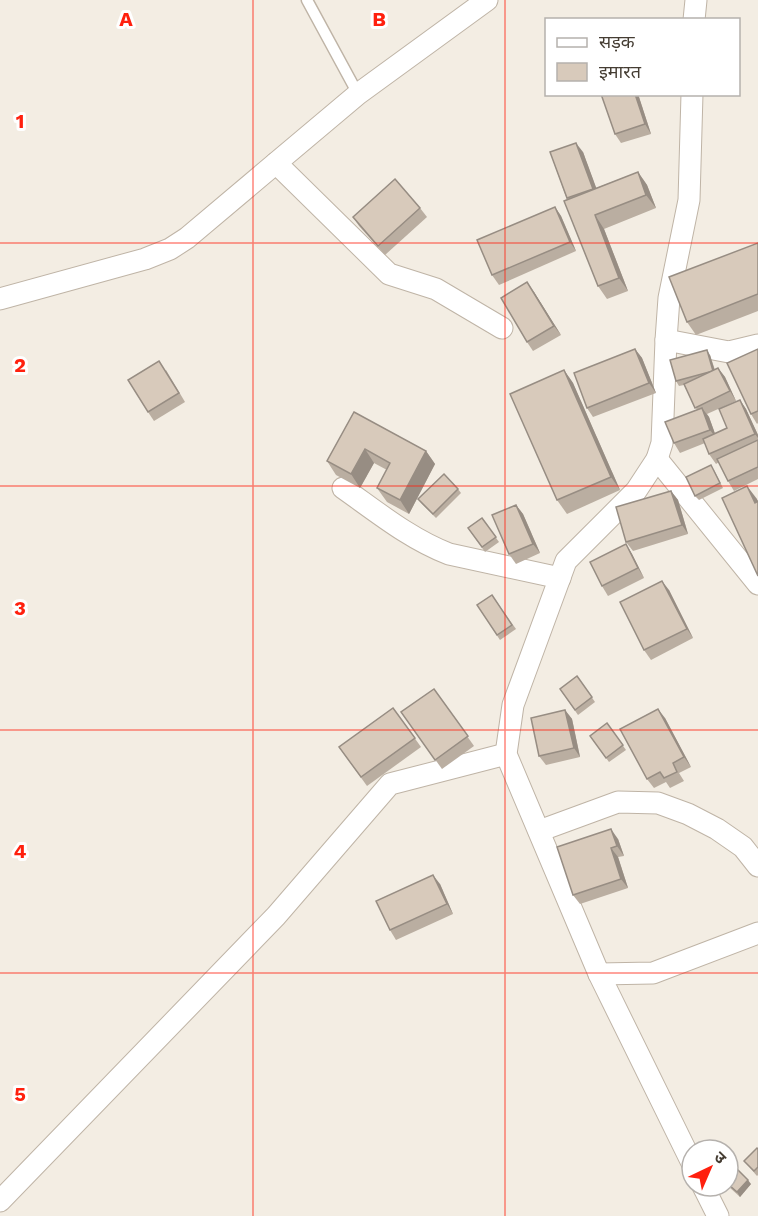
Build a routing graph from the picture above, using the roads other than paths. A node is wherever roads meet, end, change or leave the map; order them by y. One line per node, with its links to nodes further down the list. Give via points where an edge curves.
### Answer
1 (307, 0): 5 (lane)
2 (487, 0): 5 (street)
3 (696, 0): 4 (street)
4 (694, 18)
5 (358, 94): 7 (street)
6 (692, 96): 10 (street, via 689,200 671,282)
7 (276, 163): 8 (street, via 170,249); 9 (street, via 389,274 436,289)
8 (0, 299)
9 (502, 328)
10 (666, 340): 11 (street, via 729,352); 12 (street, via 662,443)
11 (758, 345)
12 (657, 459): 14 (street, via 636,491 566,561); 15 (street)
13 (343, 488): 14 (street, via 433,548)
14 (560, 578): 16 (street, via 513,705)
15 (758, 584)
16 (506, 754): 17 (street); 23 (street, via 390,784 276,916)
17 (539, 831): 18 (street, via 618,802 658,803 717,830 743,847); 20 (street)
18 (758, 866)
19 (758, 933): 20 (street, via 653,973)
20 (599, 974): 21 (street)
21 (680, 1139)
22 (710, 1198): 24 (street)
23 (0, 1200)
24 (718, 1216)

